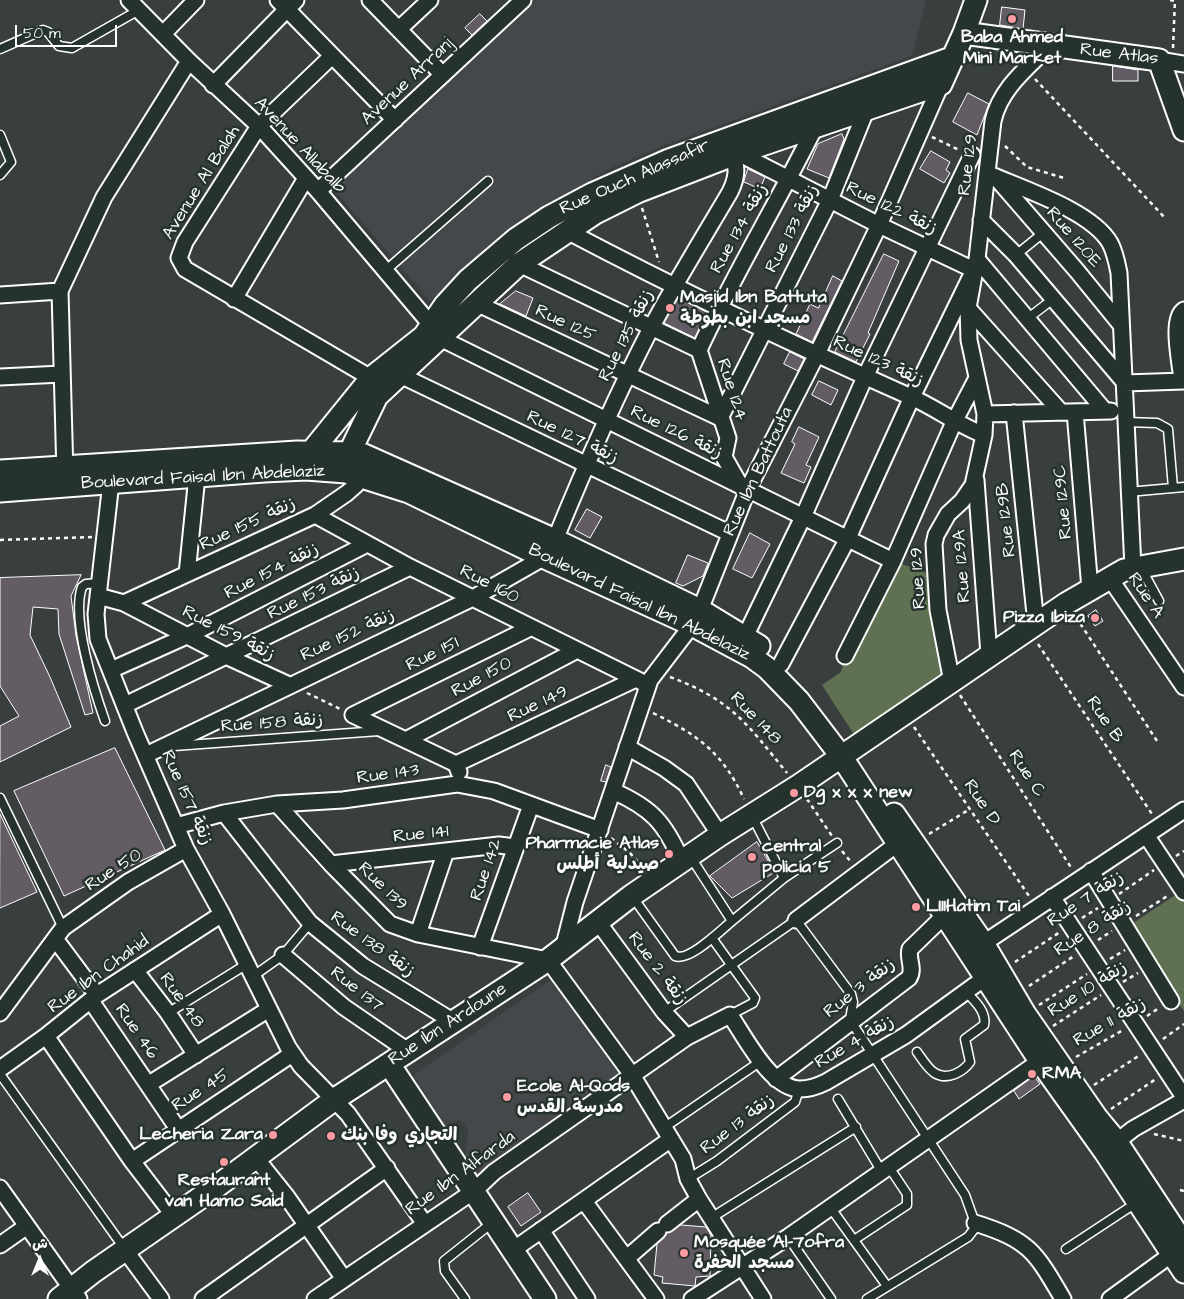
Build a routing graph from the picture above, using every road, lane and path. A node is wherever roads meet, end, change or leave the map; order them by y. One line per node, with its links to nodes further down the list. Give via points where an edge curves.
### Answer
1 (196, 0): 12 (street)
2 (370, 0): 10 (street)
3 (430, 0): 10 (street)
4 (523, 0): 20 (street, Avenue Arranj)
5 (976, 0): 11 (street, Rue Ibn Battouta)
6 (1170, 0): 7 (path)
7 (1175, 0): 18 (path)
8 (287, 3): 15 (street); 22 (street)
9 (134, 5): 12 (street, Avenue Allabalb); 14 (lane, via 72,48 59,46 43,30)
10 (399, 29): 20 (street)
11 (964, 33): 13 (street, Rue Atlas); 16 (street, Rue Ibn Battouta)
12 (163, 34): 17 (street, Avenue Allabalb)
13 (1049, 46): 18 (street, Rue Atlas); 19 (street, Rue 129)
14 (0, 49)
15 (332, 56): 24 (street); 25 (street, Avenue Al Balah)
16 (954, 57): 21 (street, Rue Ibn Battouta); 65 (street, Rue Ouch Alassafir, via 708,144 572,204 516,238 482,267 445,305)
17 (189, 62): 22 (street, Avenue Allabalb); 53 (street, via 104,197)
18 (1172, 62): 27 (street)
19 (1026, 70): 29 (street, Rue 129, via 998,103); 42 (path)
20 (443, 75): 24 (street, Avenue Arranj)
21 (941, 84): 23 (street, Rue Ouch Alassafir); 28 (street, Rue Ibn Battouta)
22 (213, 85): 25 (street, Avenue Allabalb)
23 (867, 108): 26 (street, Rue Ouch Alassafir); 41 (street, Rue 133 زنقة)
24 (395, 120): 39 (street, Avenue Arranj)
25 (259, 126): 35 (street, Avenue Allabalb); 56 (street, Avenue Al Balah, via 182,247 179,258 185,269)
26 (816, 127): 31 (street, Rue Ouch Alassafir); 36 (street, Rue 134 زنقة)
27 (1184, 130)
28 (921, 132): 32 (path); 44 (street, Rue Ibn Battouta)
29 (992, 132): 34 (street, Rue 129); 37 (path, via 1027,167)
30 (0, 135): 33 (lane, via 11,162)
31 (735, 154): 36 (street, Rue 122 زنقة); 40 (street, Rue Ouch Alassafir); 52 (street, Rue 135 زنقة, via 736,175 730,192)
32 (972, 156): 47 (street)
33 (0, 175)
34 (992, 176): 43 (street, Rue 129); 46 (street, Rue 120E); 62 (street, via 1065,207 1098,228 1116,257)
35 (306, 178): 39 (street, Avenue Allabalb); 56 (street)
36 (790, 178): 41 (street, Rue 122 زنقة); 59 (street, Rue 134 زنقة)
37 (1064, 178)
38 (488, 181): 51 (lane)
39 (318, 191): 51 (street, Avenue Allabalb)
40 (637, 192): 45 (street, Rue Ouch Alassafir); 52 (path)
41 (830, 200): 44 (street, Rue 122 زنقة); 64 (street, Rue 133 زنقة)
42 (1166, 219)
43 (981, 220): 48 (street); 50 (street, Rue 129)
44 (879, 226): 47 (street, Rue 122 زنقة); 67 (street, Rue Ibn Battouta)
45 (567, 231): 49 (street, Rue Ouch Alassafir); 52 (street, Rue 123 زنقة)
46 (1044, 233): 48 (lane); 62 (street, Rue 120E)
47 (927, 247): 50 (street, Rue 122 زنقة); 72 (street)
48 (1016, 255): 55 (street)
49 (520, 264): 57 (street, Rue Ouch Alassafir); 63 (street, Rue 124)
50 (976, 265): 58 (street, Rue 129); 61 (street); 77 (street)
51 (385, 271): 65 (street, Avenue Allabalb)
52 (670, 285): 59 (street, Rue 123 زنقة); 63 (street, Rue 135 زنقة)
53 (60, 291): 54 (street); 68 (street)
54 (0, 294)
55 (1053, 298): 61 (lane); 76 (street)
56 (234, 299): 73 (street)
57 (476, 303): 65 (street, Rue Ouch Alassafir); 70 (street, Rue 125)
58 (968, 308): 74 (street, Rue 129, via 969,340); 79 (street)
59 (718, 309): 64 (street, Rue 123 زنقة); 66 (street, Rue 134 زنقة)
60 (1184, 310): 75 (street, via 1176,323)
61 (1028, 320): 78 (street)
62 (1121, 325): 76 (street)
63 (651, 328): 66 (street, Rue 124); 70 (street, Rue 135 زنقة)
64 (763, 330): 67 (street, Rue 123 زنقة); 83 (street, Rue 133 زنقة)
65 (437, 332): 69 (street, Rue Ouch Alassafir); 73 (street, Rue Ouch Alassafir); 84 (street, Rue 126 زنقة)
66 (699, 350): 83 (street, Rue 124)
67 (817, 354): 72 (street, Rue 123 زنقة); 95 (street, Rue Ibn Battouta)
68 (62, 374): 71 (street); 93 (street)
69 (400, 375): 88 (street, Rue Ouch Alassafir, via 377,396); 89 (street, Rue 127 زنقة)
70 (627, 375): 83 (street, Rue 125); 84 (street, Rue 135 زنقة)
71 (0, 377)
72 (865, 377): 77 (street, Rue 123 زنقة); 101 (street)
73 (371, 378): 87 (street, Rue Ouch Alassafir)
74 (977, 378): 80 (street, Rue 129); 85 (street)
75 (1183, 381): 76 (street)
76 (1125, 383): 82 (street)
77 (912, 397): 85 (street, Rue 123 زنقة); 104 (street)
78 (1105, 410): 79 (street); 82 (street)
79 (1068, 412): 81 (street); 115 (street, Rue 129C)
80 (985, 414): 81 (street); 86 (street, Rue 129)
81 (1014, 414): 121 (street, Rue 129B)
82 (1126, 416): 97 (lane, via 1168,429); 99 (street)
83 (720, 418): 95 (street, Rue 124, via 728,439 724,457)
84 (606, 420): 89 (street, Rue 135 زنقة); 95 (street, Rue 126 زنقة)
85 (954, 422): 86 (street, Rue 123 زنقة); 109 (street)
86 (984, 435): 91 (street, Rue 129)
87 (311, 452): 88 (street, Boulevard Faisal Ibn Abdelaziz); 93 (street, Boulevard Faisal Ibn Abdelaziz)
88 (355, 464): 92 (street, Boulevard Faisal Ibn Abdelaziz); 100 (street, Rue 155 زنقة, via 356,485); 107 (street, Boulevard Faisal Ibn Abdelaziz, via 409,492)
89 (585, 465): 102 (street, Rue 127 زنقة); 107 (street, Rue 135 زنقة)
90 (0, 471): 93 (street, Boulevard Faisal Ibn Abdelaziz)
91 (976, 475): 126 (street, Rue 129A); 132 (street, Rue 129, via 967,494 940,526 934,544 938,610)
92 (197, 476): 94 (street, Boulevard Faisal Ibn Abdelaziz); 112 (street)
93 (65, 477): 94 (street, Boulevard Faisal Ibn Abdelaziz); 98 (street, Boulevard Faisal Ibn Abdelaziz)
94 (112, 482): 103 (street, Rue 157 زنقة)
95 (744, 487): 101 (street, Rue 126 زنقة); 102 (street, Rue Ibn Battouta)
96 (1184, 487): 97 (lane)
97 (1173, 488): 99 (lane)
98 (0, 492)
99 (1128, 492): 110 (street)
100 (314, 515): 106 (street, Rue 160); 112 (street, Rue 155 زنقة)
101 (803, 517): 104 (street, Rue 126 زنقة); 124 (street)
102 (729, 533): 120 (street, Rue Ibn Battouta)
103 (104, 536): 105 (path); 114 (street, Rue 157 زنقة)
104 (848, 538): 109 (street, Rue 126 زنقة); 129 (street)
105 (0, 540)
106 (367, 544): 111 (street, Rue 160); 123 (street, Rue 154 زنقة)
107 (554, 548): 116 (street, Rue 152 زنقة); 120 (street, Boulevard Faisal Ibn Abdelaziz)
108 (1184, 559): 110 (street, Rue Ibn Ardoune)
109 (893, 561): 127 (street)
110 (1136, 567): 113 (street, Rue Ibn Ardoune); 117 (lane)
111 (410, 568): 116 (street, Rue 160); 128 (street, Rue 153 زنقة)
112 (187, 574): 118 (street, Rue 155 زنقة)
113 (1109, 577): 115 (street, Rue Ibn Ardoune); 134 (street, Rue A)
114 (99, 589): 118 (street, Rue 159 زنقة); 130 (street, Rue 157 زنقة, via 96,633); 139 (lane, via 86,584 82,587 78,615)
115 (1090, 589): 119 (street, Rue Ibn Ardoune)
116 (473, 598): 122 (street, Rue 160); 133 (street, Rue 152 زنقة)
117 (1159, 601)
118 (124, 603): 123 (street, Rue 159 زنقة)
119 (1067, 603): 121 (street, Rue Ibn Ardoune); 142 (path)
120 (696, 618): 124 (street, Boulevard Faisal Ibn Abdelaziz); 131 (street, Rue Ibn Battouta); 145 (street, Boulevard Faisal Ibn Abdelaziz, via 767,668)
121 (1032, 626): 126 (street, Rue Ibn Ardoune); 159 (path, Rue B)
122 (530, 628): 125 (street, Rue 160); 138 (street, Rue 151)
123 (189, 635): 128 (street, Rue 159 زنقة); 130 (street, Rue 154 زنقة)
124 (745, 637): 129 (street, Boulevard Faisal Ibn Abdelaziz)
125 (576, 650): 131 (street, Rue 160); 141 (street, Rue 150)
126 (989, 655): 132 (street, Rue Ibn Ardoune)
127 (845, 656)
128 (228, 657): 133 (street, Rue 159 زنقة); 135 (street, Rue 153 زنقة)
129 (782, 664): 145 (street, Boulevard Faisal Ibn Abdelaziz, via 810,696)
130 (111, 670): 135 (street, Rue 157 زنقة)
131 (646, 678): 136 (street, Rue Ibn Battouta); 147 (street, Rue 149); 149 (path, Rue 148, via 700,688 734,710)
132 (952, 682): 137 (street, Rue Ibn Ardoune); 173 (path, Rue C)
133 (290, 685): 138 (path); 143 (street, Rue 152 زنقة)
134 (1184, 687)
135 (125, 705): 146 (street, Rue 157 زنقة)
136 (641, 707): 144 (street, Rue Ibn Battouta); 157 (path, via 703,741 732,774)
137 (905, 714): 145 (street, Rue Ibn Ardoune); 154 (path, Rue D)
138 (353, 715): 140 (street)
139 (105, 721)
140 (383, 731): 141 (street); 143 (lane, Rue 158 زنقة)
141 (406, 740): 147 (street)
142 (1157, 741)
143 (164, 747): 146 (street, Rue 152 زنقة)
144 (627, 747): 150 (street, Rue Ibn Battouta); 161 (street, via 686,784)
145 (846, 753): 149 (street, Rue Ibn Ardoune); 164 (street, Boulevard Faisal Ibn Abdelaziz)
146 (146, 755): 158 (street, Rue 157 زنقة)
147 (456, 764): 148 (street)
148 (465, 785): 152 (street, Rue 143, via 343,800); 153 (street, Rue 143, via 494,791)
149 (798, 786): 157 (street, Rue Ibn Ardoune); 163 (path, Rue 148)
150 (613, 791): 160 (street, Rue Ibn Battouta); 169 (street, via 643,806 663,824)
151 (0, 798): 189 (lane)
152 (277, 804): 156 (street, Rue 143); 171 (street, Rue 139)
153 (531, 805): 160 (street, Rue 143); 165 (street, Rue 142)
154 (970, 809): 164 (path); 180 (path, Rue D)
155 (1184, 810): 159 (street)
156 (224, 813): 158 (street, Rue 143); 186 (street, Rue 138 زنقة)
157 (752, 816): 161 (street, Rue Ibn Ardoune); 174 (lane)
158 (176, 826): 166 (street, Rue 157 زنقة)
159 (1160, 826): 162 (street)
160 (600, 830): 175 (path, via 630,853); 197 (street, Rue Ibn Battouta)
161 (720, 835): 169 (street, Rue Ibn Ardoune)
162 (1146, 835): 170 (street); 173 (street)
163 (837, 843): 172 (path, Rue 148); 174 (lane)
164 (906, 843): 172 (street); 182 (street, Boulevard Faisal Ibn Abdelaziz); 195 (street, Boulevard Faisal Ibn Abdelaziz)
165 (515, 847): 167 (street, Rue 141, via 499,845); 193 (street, Rue 142)
166 (186, 849): 181 (street, Rue 157 زنقة); 189 (street, Rue 50, via 128,882)
167 (446, 851): 171 (street, Rue 141); 190 (street)
168 (1184, 851): 170 (path, Rue 7 زنقة)
169 (686, 859): 175 (street, Rue Ibn Ardoune); 184 (lane)
170 (1166, 863): 176 (street); 179 (path, Rue 7 زنقة)
171 (331, 864): 190 (street, Rue 139, via 390,924)
172 (858, 872): 183 (street)
173 (1084, 875): 178 (street); 179 (street)
174 (784, 878): 184 (lane)
175 (652, 882): 177 (street, Rue Ibn Ardoune)
176 (1182, 889): 188 (path, Rue 8 زنقة)
177 (631, 896): 185 (street, Rue Ibn Ardoune); 191 (lane, via 677,958 686,957)
178 (1052, 897): 180 (street); 187 (street)
179 (1109, 901): 187 (path, Rue 7 زنقة); 188 (street)
180 (1037, 907): 195 (street)
181 (222, 914): 201 (street, Rue Ibn Chahid); 202 (street, Rue 157 زنقة)
182 (944, 916): 195 (street, Boulevard Faisal Ibn Abdelaziz); 214 (street, Rue 3 زنقة, via 910,948 912,972 909,978)
183 (796, 920): 198 (lane); 214 (lane, via 851,994)
184 (732, 921): 191 (lane)
185 (598, 922): 197 (street, Rue Ibn Ardoune); 210 (street, Rue 2 زنقة)
186 (310, 923): 196 (lane); 215 (street, Rue 138 زنقة, via 363,966)
187 (1071, 924): 194 (street); 203 (path, Rue 7 زنقة)
188 (1123, 925): 192 (street); 194 (path, Rue 8 زنقة)
189 (60, 934): 206 (street, Rue 46); 211 (street)
190 (418, 934): 193 (street, Rue 139)
191 (712, 938): 198 (lane)
192 (1135, 944): 199 (path); 200 (street)
193 (480, 947): 197 (street, Rue 139)
194 (1086, 947): 199 (street); 208 (path, Rue 8 زنقة)
195 (976, 948): 203 (street, Boulevard Faisal Ibn Abdelaziz)
196 (283, 955): 202 (lane); 222 (street, Rue 137, via 344,1007)
197 (555, 955): 215 (street, Rue Ibn Ardoune); 234 (street)
198 (733, 964): 210 (lane); 213 (lane, via 755,1000)
199 (1099, 966): 204 (street); 208 (path)
200 (1149, 967): 204 (path, Rue 10 زنقة); 207 (street)
201 (135, 970): 206 (street, Rue Ibn Chahid); 212 (street, Rue 48)
202 (249, 970): 209 (street, Rue 157 زنقة); 212 (lane)
203 (994, 974): 205 (street, Rue 4 زنقة); 208 (street, Boulevard Faisal Ibn Abdelaziz); 227 (street, Boulevard Faisal Ibn Abdelaziz)
204 (1112, 989): 216 (street); 218 (path, Rue 10 زنقة)
205 (966, 992): 223 (lane, via 977,1004 985,1021 965,1039 968,1065 963,1071 940,1076 931,1072); 226 (street, Rue 4 زنقة)
206 (94, 998): 219 (street, Rue Ibn Chahid); 236 (street, Rue 46)
207 (1171, 1000): 216 (path, Rue 11 زنقة)
208 (1021, 1005): 218 (street, Boulevard Faisal Ibn Abdelaziz)
209 (269, 1009): 224 (street, Rue 157 زنقة); 225 (street)
210 (664, 1012): 220 (street, Rue 2 زنقة)
211 (0, 1013)
212 (168, 1013): 225 (street, Rue 48)
213 (730, 1015): 220 (street, Rue Ibn Alfarda); 228 (street)
214 (850, 1020): 226 (lane); 235 (street, Rue 3 زنقة)
215 (454, 1022): 222 (street, Rue Ibn Ardoune)
216 (1136, 1023): 221 (street); 230 (path, Rue 11 زنقة)
217 (1184, 1024): 221 (path)
218 (1039, 1034): 230 (street, Boulevard Faisal Ibn Abdelaziz)
219 (46, 1036): 231 (street, Rue Ibn Chahid); 250 (street)
220 (687, 1037): 234 (street, Rue Ibn Alfarda)
221 (1150, 1048): 232 (street); 238 (path)
222 (408, 1051): 229 (street, Rue Ibn Ardoune)
223 (917, 1052)
224 (292, 1054): 239 (street, Rue 157 زنقة); 244 (street, Rue 45)
225 (196, 1055): 236 (street)
226 (872, 1056): 237 (street, Rue 4 زنقة, via 826,1082); 246 (lane)
227 (1040, 1061): 246 (street); 247 (street, Boulevard Faisal Ibn Abdelaziz)
228 (761, 1062): 235 (street); 245 (lane)
229 (389, 1064): 239 (street, Rue Ibn Ardoune); 254 (street)
230 (1062, 1066): 238 (street, Boulevard Faisal Ibn Abdelaziz)
231 (0, 1069)
232 (1167, 1072): 241 (street); 242 (path)
233 (0, 1074): 273 (lane)
234 (632, 1075): 245 (street); 254 (street, Rue Ibn Alfarda, via 494,1172)
235 (776, 1079): 237 (street, via 788,1087)
236 (149, 1084): 244 (street, Rue 46)
237 (799, 1089): 253 (lane, Rue 13 زنقة, via 795,1102)
238 (1081, 1094): 242 (street, Boulevard Faisal Ibn Abdelaziz)
239 (335, 1099): 249 (street, Rue Ibn Ardoune); 251 (street, Rue 157 زنقة)
240 (838, 1099): 243 (lane)
241 (1184, 1099): 247 (street)
242 (1097, 1118): 247 (street, Boulevard Faisal Ibn Abdelaziz)
243 (856, 1127): 252 (lane); 261 (lane)
244 (178, 1129): 250 (street, Rue 45)
245 (668, 1133): 253 (street); 257 (street)
246 (929, 1138): 252 (street); 263 (lane, via 965,1195)
247 (1118, 1141): 248 (path); 258 (street, Boulevard Faisal Ibn Abdelaziz); 272 (street, Boulevard Faisal Ibn Abdelaziz)
248 (1184, 1141)
249 (255, 1157): 260 (street, Rue Ibn Ardoune); 266 (street)
250 (132, 1161): 260 (street)
251 (388, 1168): 264 (street, Rue 157 زنقة); 266 (street)
252 (886, 1170): 259 (street); 269 (lane, via 907,1194 907,1205)
253 (688, 1179): 256 (street)
254 (474, 1191): 262 (street); 264 (street, Rue Ibn Alfarda)
255 (2, 1196): 265 (street)
256 (698, 1199): 261 (street); 275 (street)
257 (584, 1201): 267 (street); 275 (street)
258 (1138, 1202): 271 (lane); 272 (street, Boulevard Faisal Ibn Abdelaziz)
259 (830, 1208): 268 (street); 269 (lane)
260 (174, 1216): 273 (street, Rue Ibn Ardoune)
261 (711, 1218): 276 (street)
262 (493, 1222): 274 (street); 284 (lane, via 446,1257 443,1265)
263 (975, 1223): 279 (lane, via 968,1237); 292 (street, via 1014,1237 1027,1247 1046,1269)
264 (425, 1224): 278 (street, Rue Ibn Alfarda)
265 (27, 1226): 270 (street); 280 (street)
266 (306, 1226): 278 (street); 283 (street)
267 (541, 1230): 274 (street); 286 (street)
268 (788, 1237): 276 (street); 290 (lane)
269 (854, 1240): 279 (lane)
270 (0, 1245)
271 (1066, 1249)
272 (1178, 1249): 277 (street, Boulevard Faisal Ibn Abdelaziz); 293 (street)
273 (126, 1250): 280 (street, Rue Ibn Ardoune); 282 (street)
274 (513, 1250): 285 (street)
275 (627, 1258): 287 (street)
276 (742, 1268): 288 (street); 289 (street)
277 (1184, 1272)
278 (344, 1279): 281 (street, Rue Ibn Alfarda)
279 (887, 1286): 291 (lane)
280 (70, 1295)
281 (318, 1298)
282 (161, 1299)
283 (203, 1299)
284 (465, 1299)
285 (545, 1299)
286 (587, 1299)
287 (656, 1299)
288 (692, 1299)
289 (763, 1299)
290 (830, 1299)
291 (867, 1299)
292 (1064, 1299)
293 (1110, 1299)

